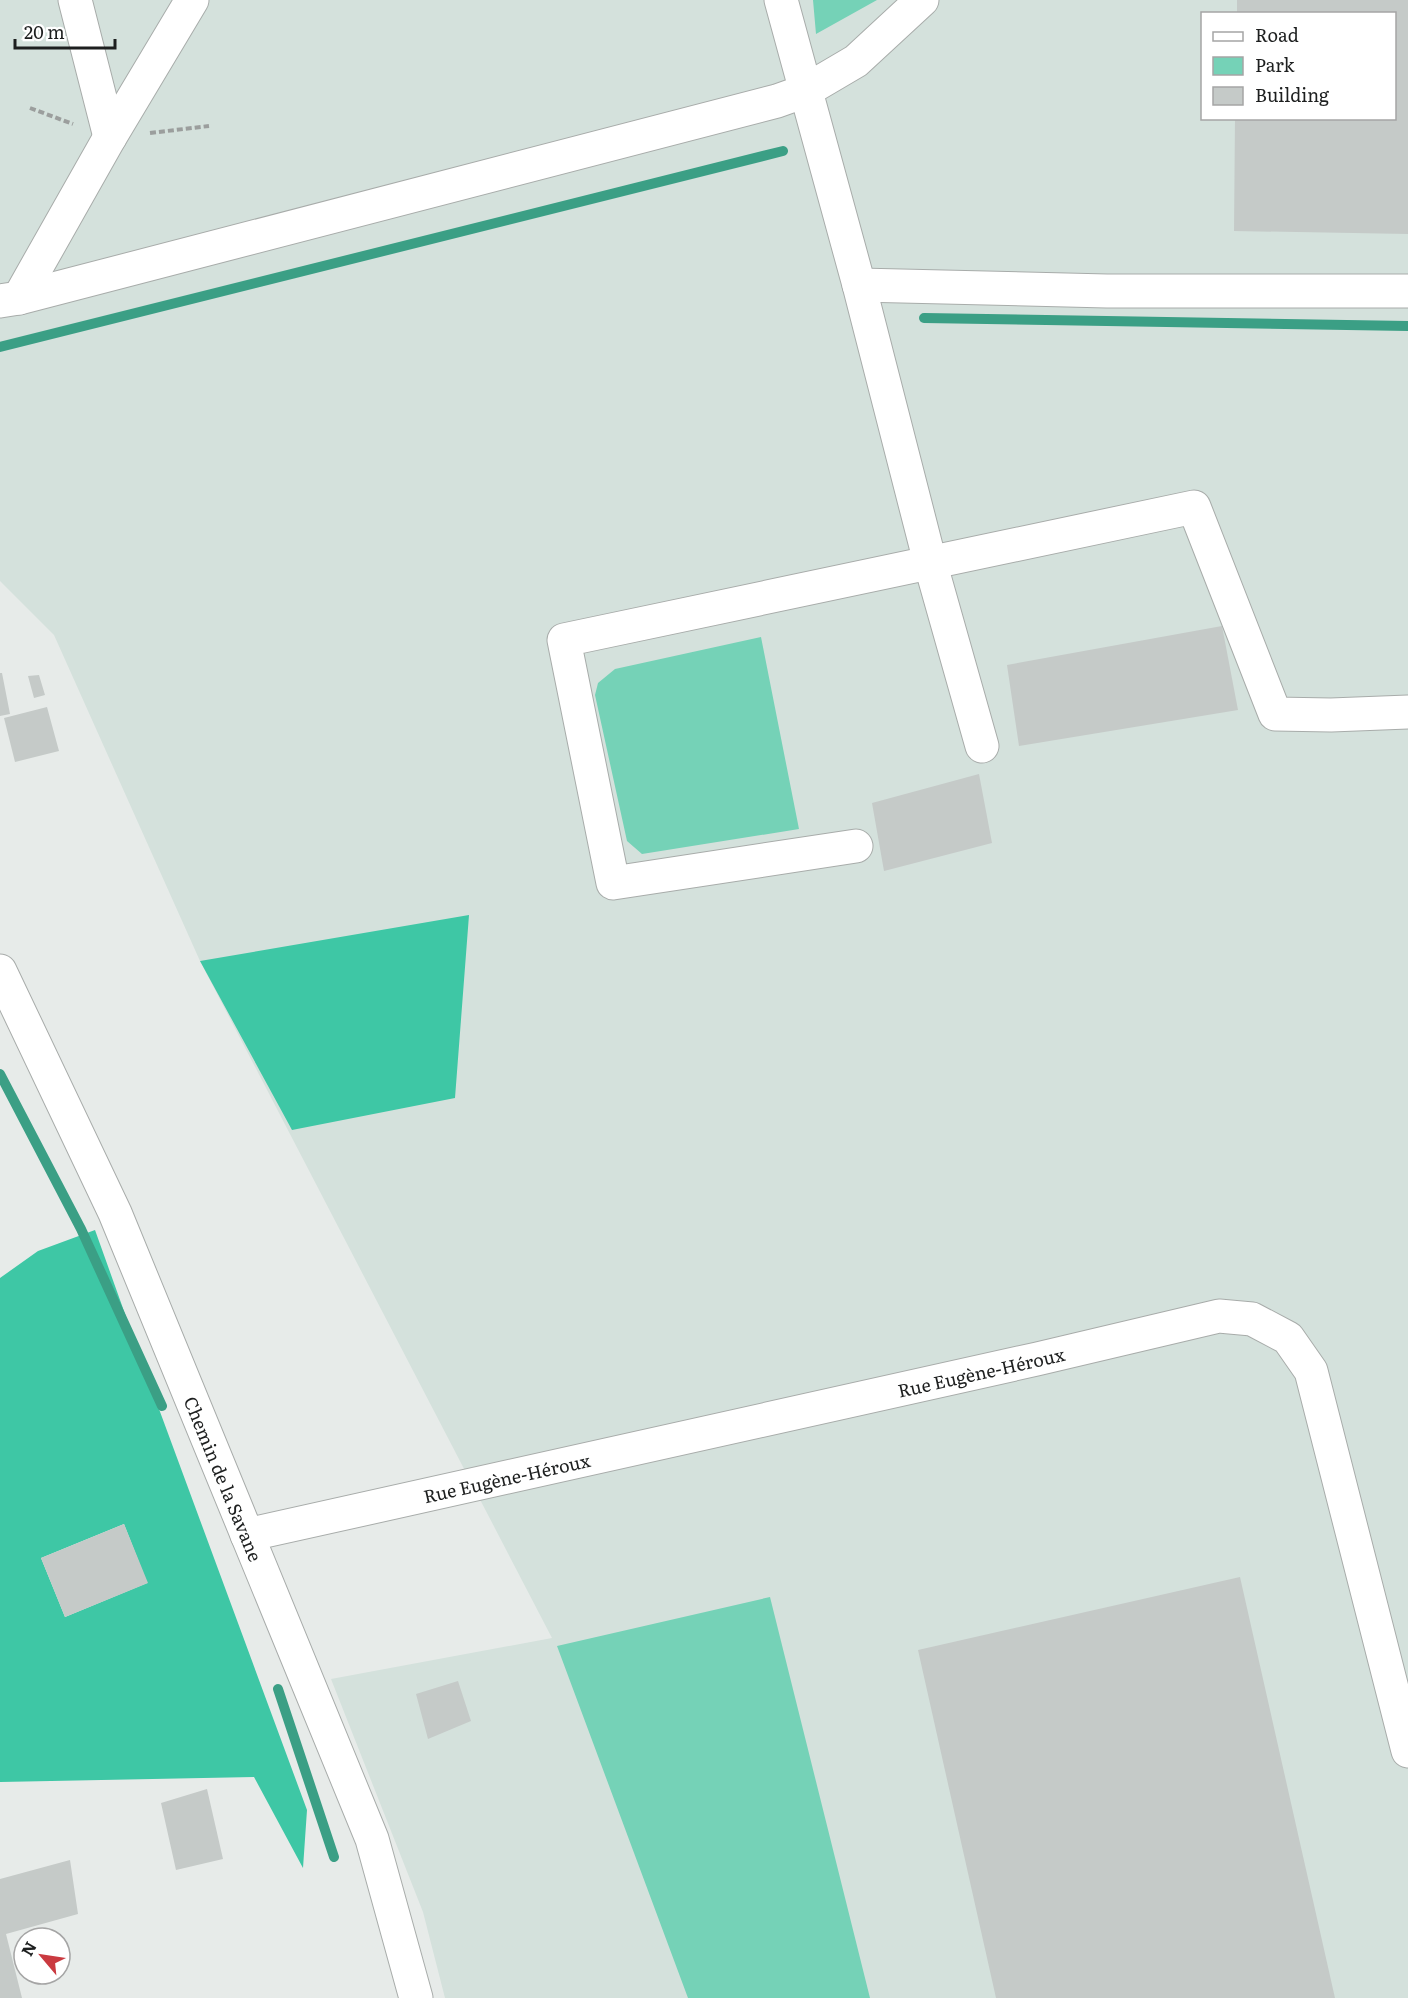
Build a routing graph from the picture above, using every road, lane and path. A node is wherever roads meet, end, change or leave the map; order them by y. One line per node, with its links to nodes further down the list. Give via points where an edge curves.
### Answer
1 (75, 0): 7 (street)
2 (192, 0): 7 (street)
3 (781, 0): 5 (street)
4 (922, 0): 5 (street, via 856,61)
5 (806, 91): 8 (street); 10 (street)
6 (209, 126): 7 (path)
7 (110, 137): 10 (street)
8 (859, 285): 9 (street, via 1129,291); 11 (street)
9 (1408, 291)
10 (9, 300)
11 (930, 562): 12 (street, via 1194,507 1275,714); 13 (street); 14 (street, via 564,640 613,883)
12 (1408, 712)
13 (982, 746)
14 (856, 846)
15 (0, 971): 16 (street, Chemin de la Savane, via 115,1213)
16 (247, 1535): 17 (street, Rue Eugène-Héroux, via 1219,1316 1252,1319 1288,1338 1311,1371); 18 (street, Chemin de la Savane, via 372,1839)
17 (1408, 1751)
18 (416, 1998)

